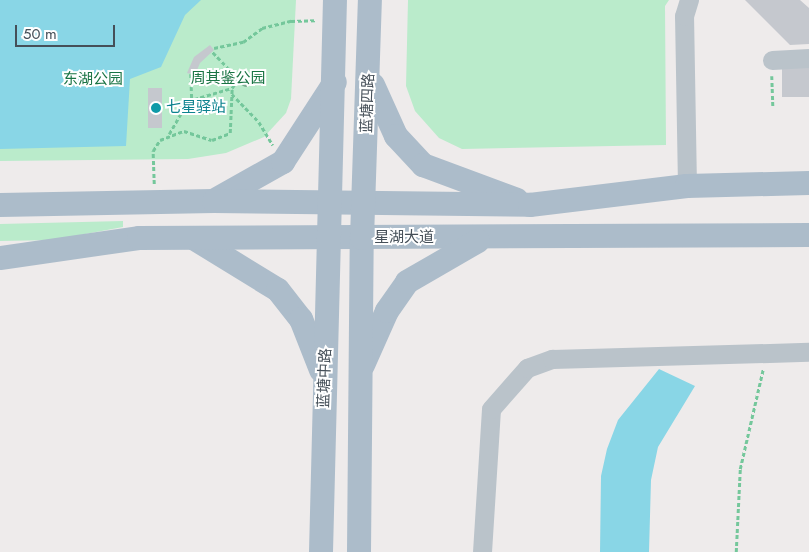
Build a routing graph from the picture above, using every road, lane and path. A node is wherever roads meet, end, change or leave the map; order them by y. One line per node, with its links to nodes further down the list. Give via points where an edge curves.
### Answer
1 (370, 0): 9 (main road, 蓝塘四路)
2 (689, 0): 18 (street, via 684,16)
3 (335, 10): 4 (path, via 262,28 243,42); 10 (main road)
4 (214, 48)
5 (212, 52): 11 (path, via 238,79)
6 (809, 58): 7 (street)
7 (772, 60): 14 (path)
8 (191, 74): 13 (path)
9 (369, 76): 23 (main road, via 396,136 423,165); 24 (main road, 蓝塘四路)
10 (336, 80): 16 (main road); 21 (main road)
11 (232, 88): 12 (path); 13 (path)
12 (232, 94): 15 (path, via 230,134 212,140 184,131); 16 (path, via 259,122)
13 (192, 100): 15 (path)
14 (773, 107)
15 (170, 134): 20 (path, via 153,151)
16 (283, 162): 19 (main road)
17 (809, 183): 18 (main road)
18 (687, 186): 23 (main road)
19 (214, 201): 20 (main road); 21 (main road)
20 (147, 203): 22 (main road); 26 (main road)
21 (331, 204): 24 (main road); 27 (main road, 蓝塘中路)
22 (0, 205)
23 (530, 205): 24 (main road)
24 (363, 206): 28 (main road)
25 (809, 235): 30 (main road, 星湖大道)
26 (140, 238): 29 (main road, 星湖大道); 31 (main road, 星湖大道)
27 (330, 238): 28 (main road, 星湖大道); 29 (main road, 星湖大道); 35 (main road, 蓝塘中路)
28 (362, 238): 30 (main road, 星湖大道); 34 (main road)
29 (194, 239): 35 (main road, via 278,290 301,319)
30 (482, 239): 34 (main road, via 407,282 387,310)
31 (0, 258)
32 (809, 352): 33 (street)
33 (766, 353): 38 (street, via 552,359 527,368 491,409); 39 (path, via 740,469)
34 (360, 371): 37 (main road)
35 (324, 378): 36 (main road, 蓝塘中路)
36 (321, 552)
37 (359, 552)
38 (482, 552)
39 (736, 552)

